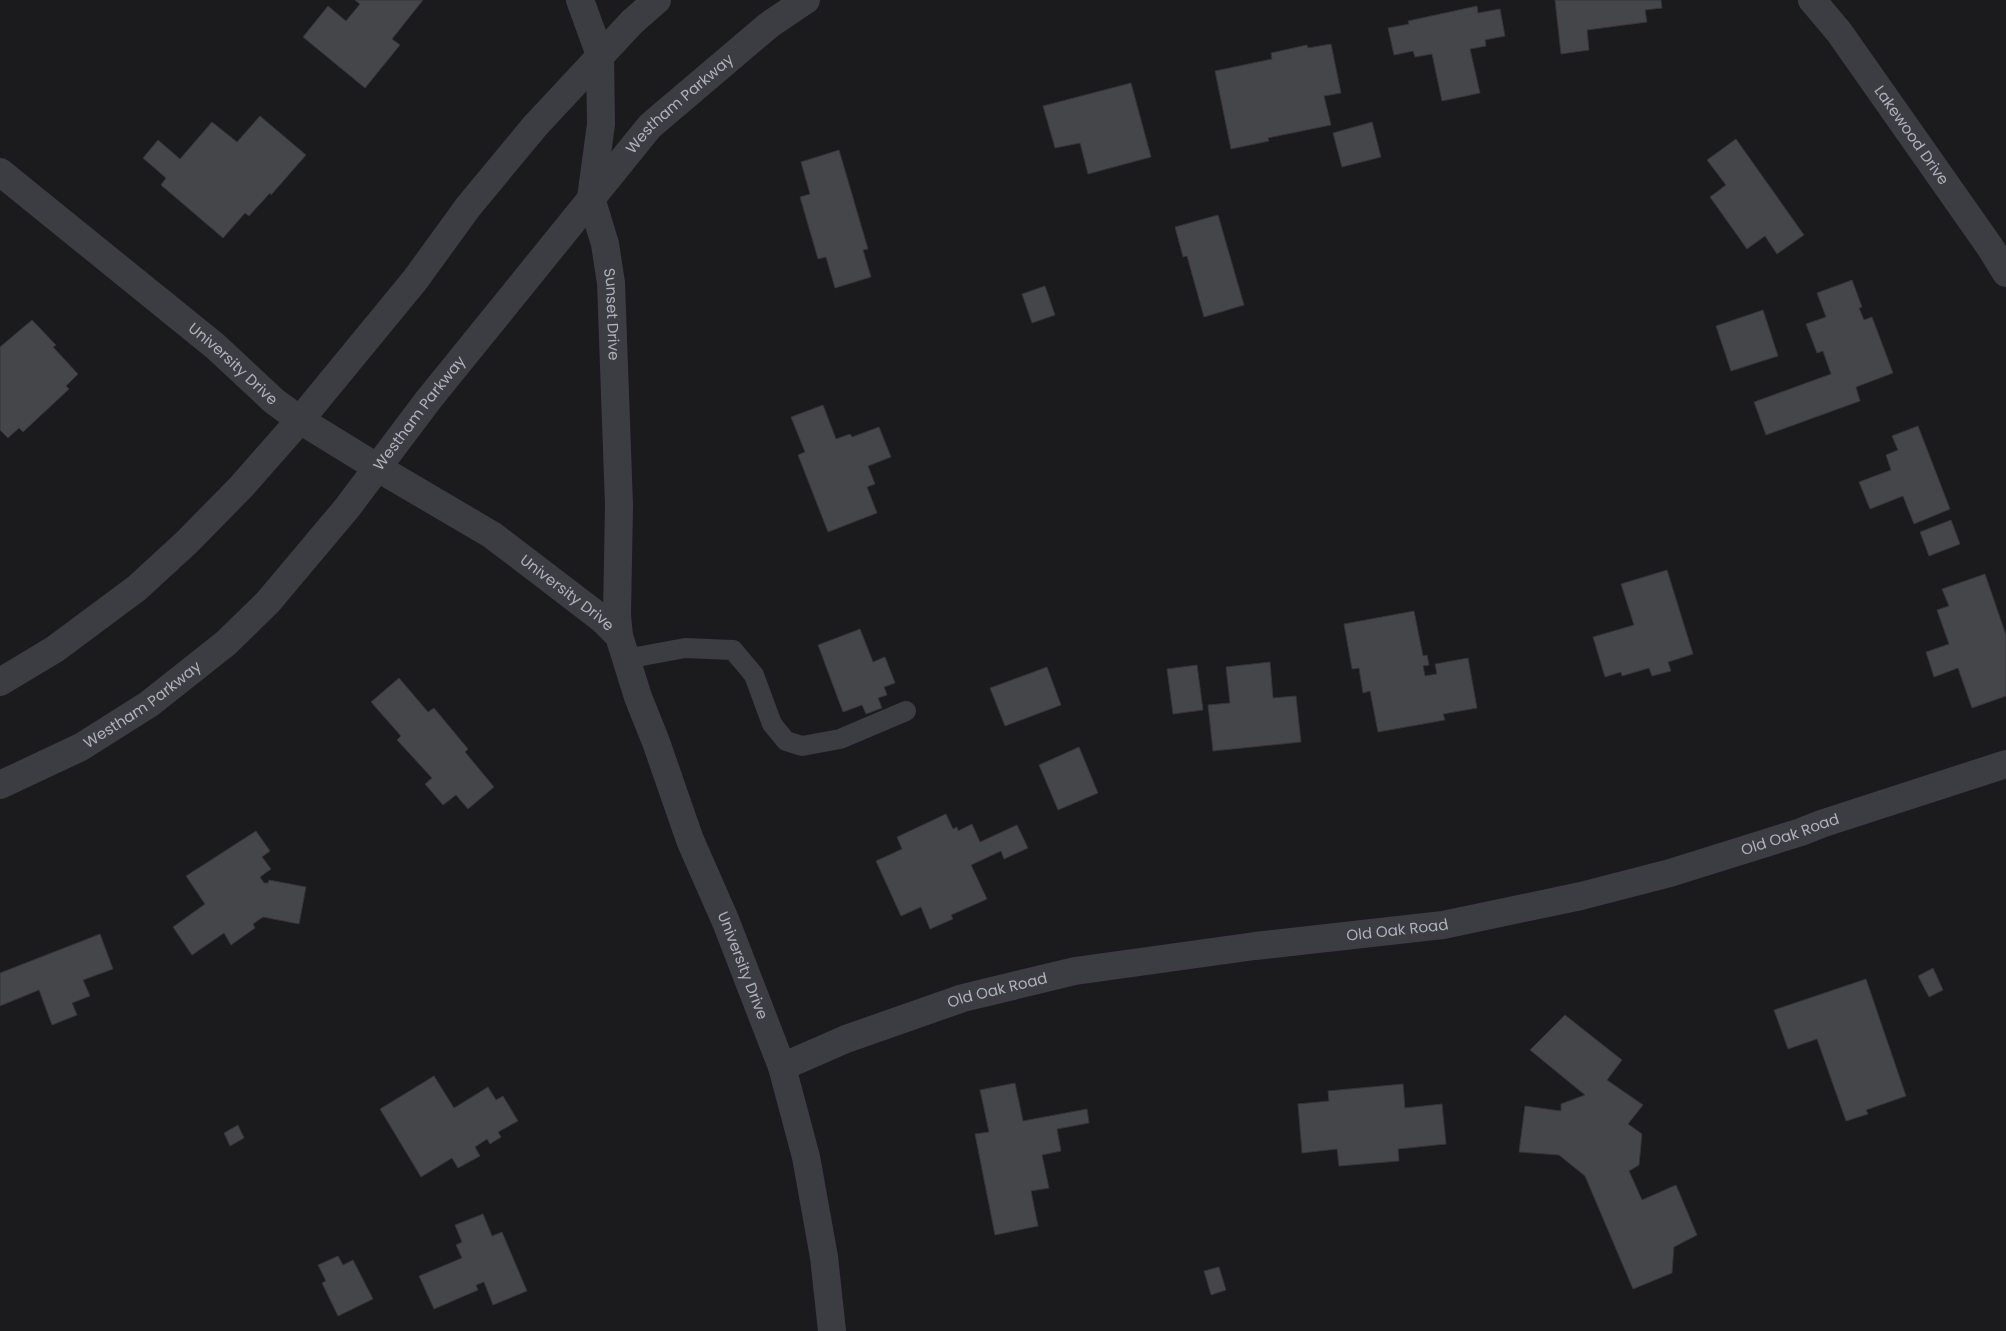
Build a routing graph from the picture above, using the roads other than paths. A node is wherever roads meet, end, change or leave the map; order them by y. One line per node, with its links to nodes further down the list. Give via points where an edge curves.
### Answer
1 (580, 0): 5 (street, Sunset Drive)
2 (656, 0): 5 (street)
3 (806, 0): 7 (street, Westham Parkway, via 769,25 650,126)
4 (1812, 0): 8 (street, Lakewood Drive, via 1839,32)
5 (600, 54): 7 (street, Sunset Drive, via 601,124); 9 (street, via 480,192 416,280)
6 (0, 172): 9 (street, University Drive, via 215,346 274,401)
7 (591, 198): 10 (street, Westham Parkway, via 429,399); 11 (street, Sunset Drive, via 605,244 611,283 619,505 617,615)
8 (2006, 273)
9 (300, 420): 10 (street, University Drive); 12 (street, via 241,487 137,588 55,649)
10 (378, 468): 11 (street, University Drive, via 492,535 602,619); 15 (street, Westham Parkway, via 268,602 226,643 149,704 81,747)
11 (622, 648): 13 (lane, via 733,650 754,674 772,724 786,741 802,746 840,738); 16 (street, University Drive, via 690,840 726,922)
12 (0, 682)
13 (906, 710)
14 (2006, 764): 16 (street, Old Oak Road, via 1670,873 1580,896 1443,925 1075,971 963,998 846,1039)
15 (0, 785)
16 (782, 1067): 17 (street, University Drive, via 806,1157 824,1257)
17 (832, 1331)

